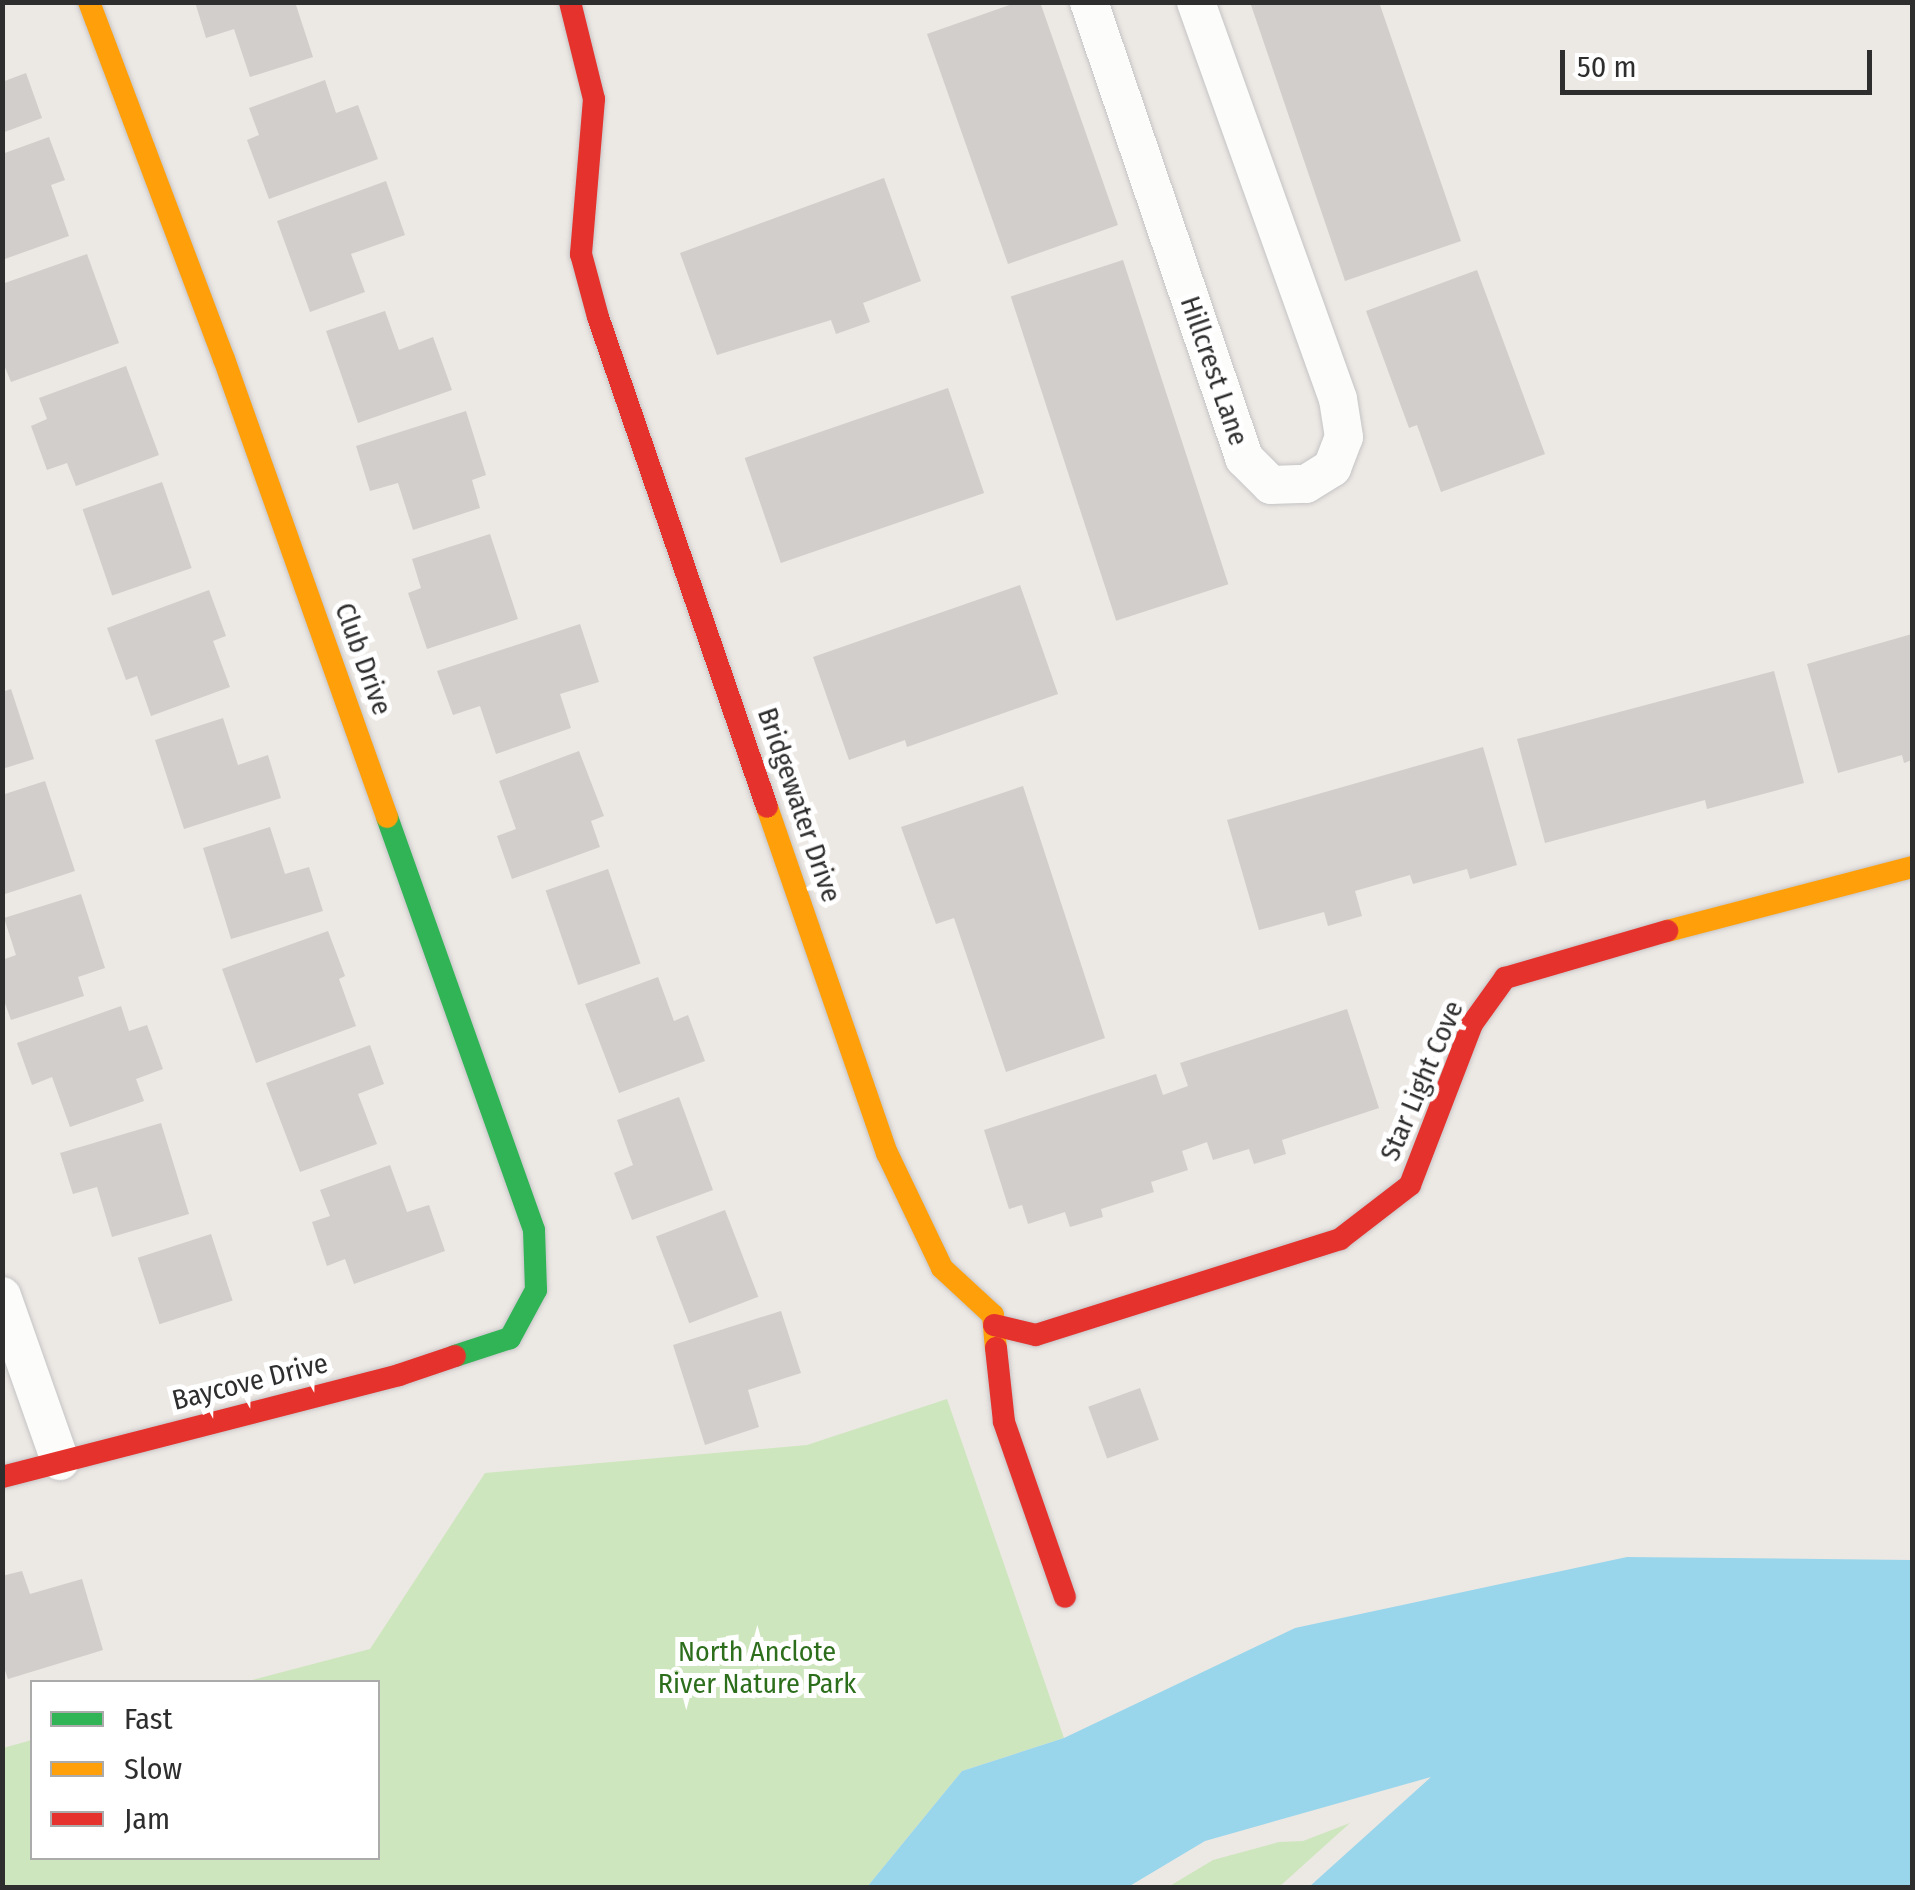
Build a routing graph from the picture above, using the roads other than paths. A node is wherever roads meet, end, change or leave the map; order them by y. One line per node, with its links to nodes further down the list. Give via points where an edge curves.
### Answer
1 (90, 2): 8 (street, Club Drive, via 534,1230 536,1290)
2 (570, 2): 7 (street, Bridgewater Drive, via 594,99 581,254 598,317 887,1152 942,1268 993,1316)
3 (1089, 2): 4 (street, Hillcrest Lane, via 1244,458 1271,486 1306,484 1332,468 1344,438 1338,400)
4 (1196, 2)
5 (1912, 867): 7 (street, Star Light Cove, via 1506,978 1472,1024 1410,1185 1340,1239 1036,1335)
6 (2, 1296): 9 (street)
7 (994, 1326): 11 (street, via 1004,1422)
8 (510, 1338): 9 (street, Baycove Drive, via 398,1375)
9 (60, 1461): 10 (street, Baycove Drive)
10 (2, 1477)
11 (1065, 1597)

